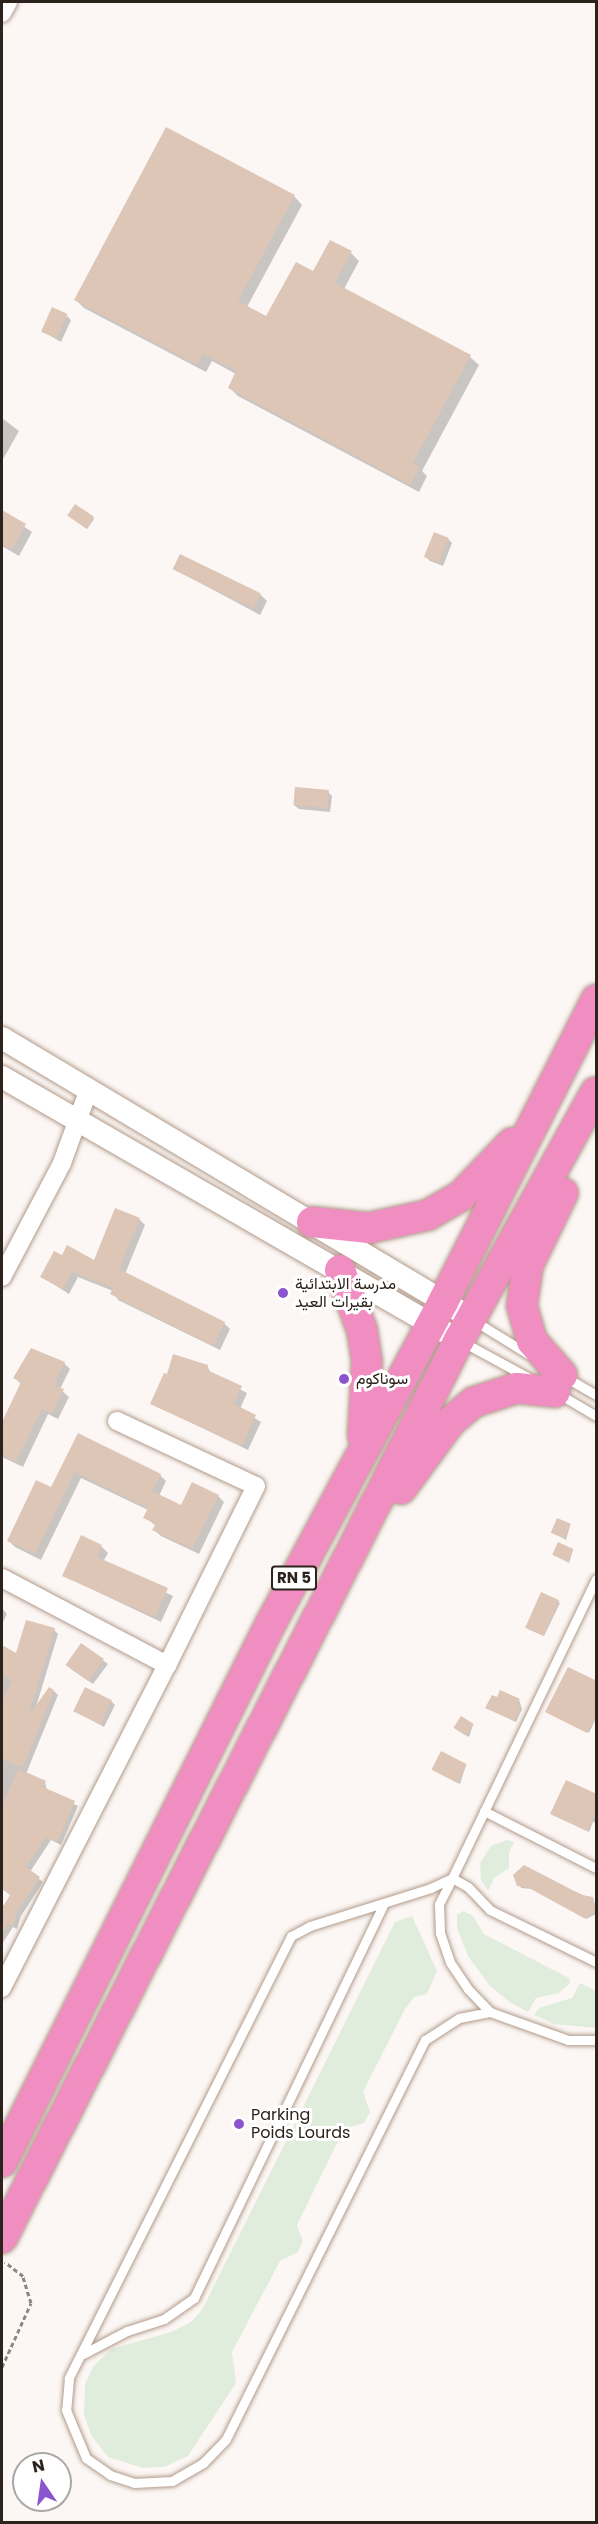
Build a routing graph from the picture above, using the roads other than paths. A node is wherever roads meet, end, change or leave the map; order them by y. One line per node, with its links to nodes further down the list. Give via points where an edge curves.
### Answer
1 (8, 2): 2 (street)
2 (2, 13)
3 (597, 1000): 9 (highway, RN 5)
4 (2, 1038): 6 (street)
5 (2, 1077): 8 (street)
6 (89, 1089): 8 (street); 10 (street)
7 (591, 1103): 14 (highway, RN 5); 15 (highway, via 576,1164 528,1265 522,1292 524,1318 532,1341)
8 (77, 1121): 11 (street); 12 (street, via 62,1163)
9 (531, 1123): 10 (highway, via 462,1194 428,1215 369,1228); 13 (highway, RN 5)
10 (312, 1222): 13 (street)
11 (340, 1270): 13 (street); 19 (highway, via 352,1299 367,1361 365,1425)
12 (2, 1277)
13 (436, 1313): 14 (street); 19 (highway, RN 5)
14 (465, 1329): 15 (lane); 15 (lane); 20 (highway, RN 5)
15 (558, 1384): 16 (lane); 17 (lane); 20 (highway, via 502,1391 461,1411)
16 (597, 1395)
17 (597, 1416)
18 (117, 1420): 23 (street, via 256,1486)
19 (358, 1457): 32 (highway, RN 5)
20 (356, 1546): 33 (highway, RN 5)
21 (2, 1578): 23 (street)
22 (597, 1579): 24 (lane)
23 (167, 1665): 29 (street)
24 (484, 1811): 25 (lane); 26 (lane)
25 (597, 1868)
26 (452, 1878): 27 (lane); 28 (lane, via 468,1887 490,1910); 30 (lane, via 439,1904 440,1933 456,1971)
27 (384, 1903): 34 (lane, via 194,2298 164,2319 118,2335); 34 (lane, via 310,1926 291,1936)
28 (597, 1962)
29 (2, 1988)
30 (490, 2012): 31 (lane, via 568,2040); 34 (lane, via 459,2019 424,2040 226,2439 204,2463 172,2481 134,2483 110,2475 86,2458 66,2410 69,2378)
31 (597, 2040)
32 (2, 2162)
33 (2, 2238)
34 (81, 2355)

